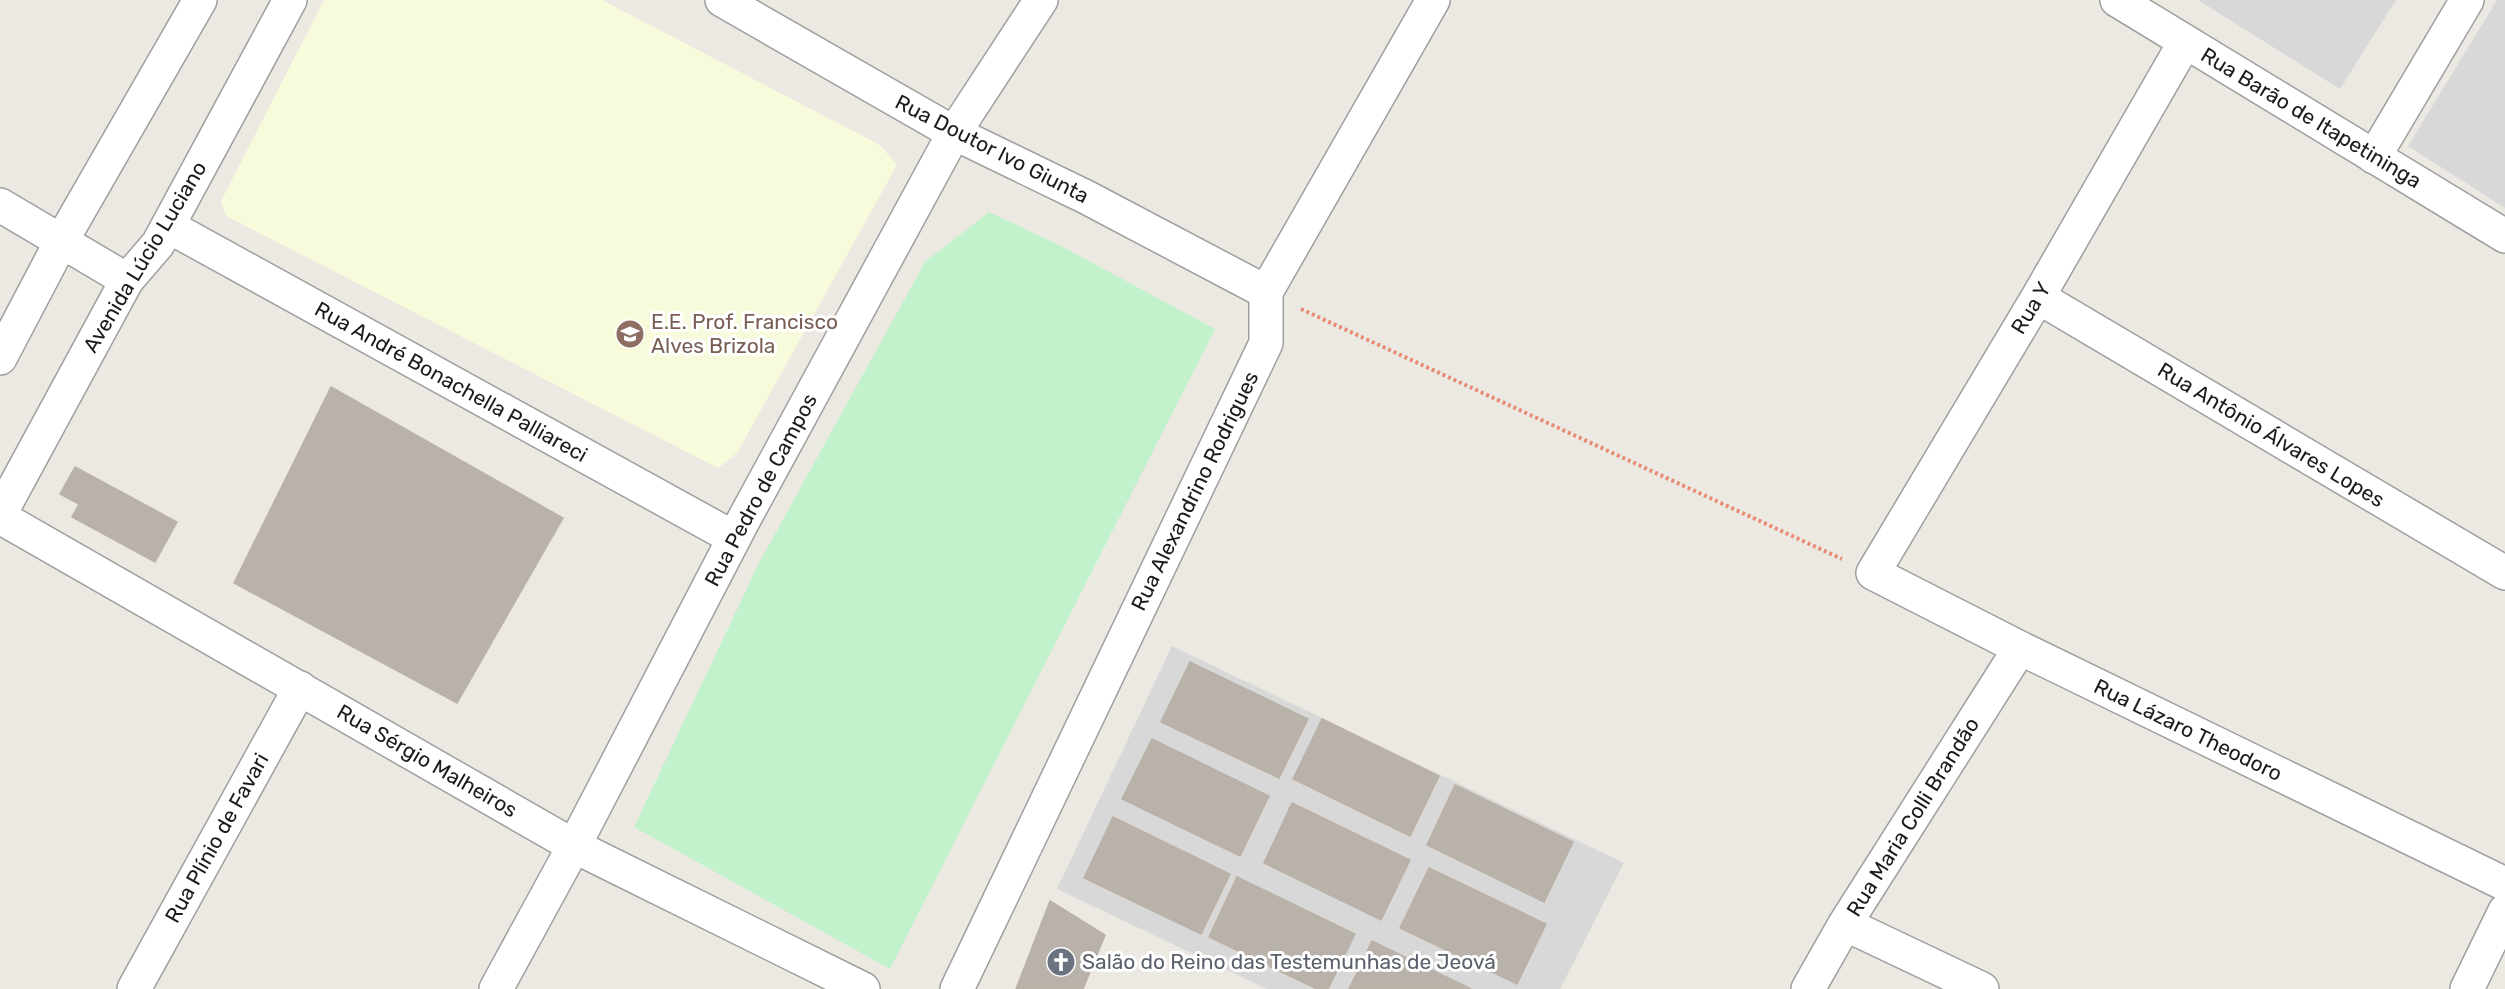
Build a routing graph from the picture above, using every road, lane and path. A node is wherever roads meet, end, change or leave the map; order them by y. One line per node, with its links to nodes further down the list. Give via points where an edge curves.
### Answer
1 (200, 0): 14 (street)
2 (290, 0): 12 (street, Avenida Lúcio Luciano)
3 (722, 0): 9 (street, Rua Doutor Ivo Giunta)
4 (1041, 0): 9 (street, Rua Pedro de Campos)
5 (1433, 0): 16 (street, Rua Alexandrino Rodrigues)
6 (2117, 0): 8 (street, Rua Barão de Itapetininga)
7 (2467, 0): 10 (street)
8 (2185, 42): 10 (street, Rua Barão de Itapetininga); 17 (street, Rua Y)
9 (954, 133): 16 (street, Rua Doutor Ivo Giunta); 20 (street, Rua Pedro de Campos)
10 (2374, 156): 13 (street, Rua Barão de Itapetininga)
11 (0, 205): 14 (street)
12 (168, 226): 15 (street, Avenida Lúcio Luciano); 20 (street, Rua André Bonachella Palliareci)
13 (2505, 236)
14 (62, 240): 15 (street); 18 (street)
15 (127, 280): 19 (street, Avenida Lúcio Luciano)
16 (1266, 292): 21 (path); 32 (street, Rua Alexandrino Rodrigues, via 1266,343)
17 (2038, 297): 21 (street, Rua Y); 22 (street, Rua Antônio Álvares Lopes)
18 (0, 358)
19 (0, 516): 24 (street, Rua Sérgio Malheiros)
20 (734, 538): 25 (street, Rua Pedro de Campos)
21 (1873, 573): 23 (street, Rua Lázaro Theodoro)
22 (2505, 573)
23 (2020, 648): 26 (street, Rua Lázaro Theodoro); 28 (street, Rua Maria Colli Brandão)
24 (300, 688): 25 (street, Rua Sérgio Malheiros); 29 (street, Rua Plínio de Favari)
25 (574, 846): 30 (street, Rua Pedro de Campos); 31 (street, Rua Sérgio Malheiros)
26 (2505, 884)
27 (2505, 911): 35 (street)
28 (1845, 924): 33 (street, Rua Maria Colli Brandão); 34 (street)
29 (134, 989)
30 (496, 989)
31 (863, 989)
32 (957, 989)
33 (1808, 989)
34 (1982, 989)
35 (2467, 989)

